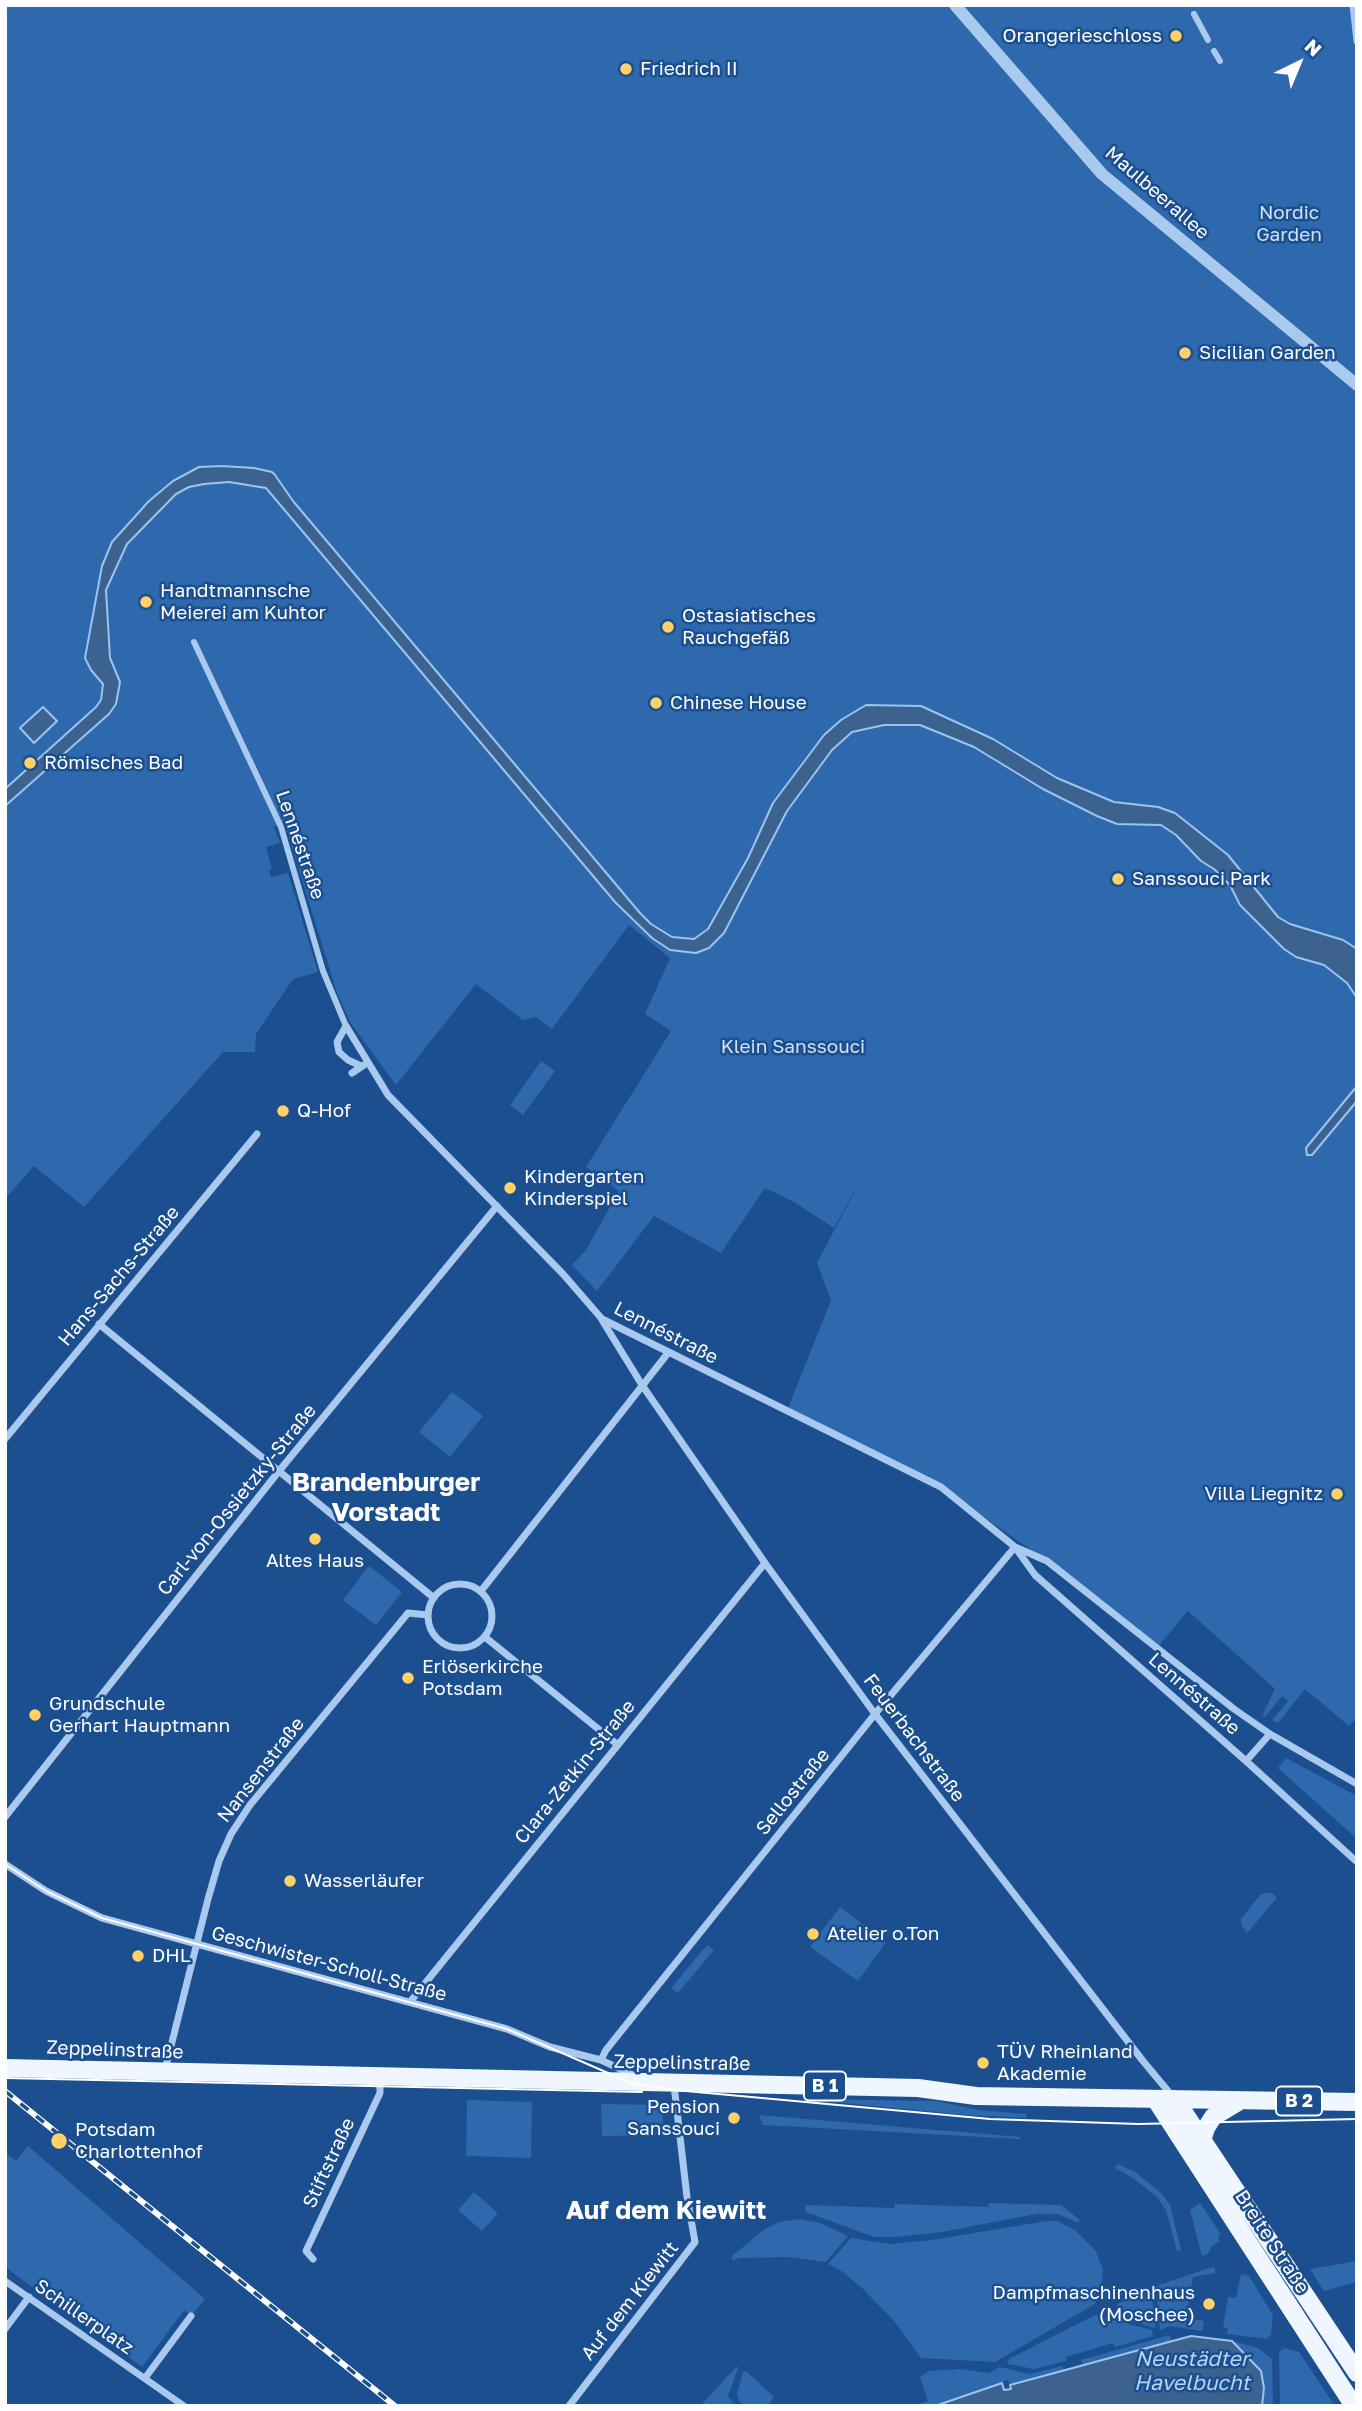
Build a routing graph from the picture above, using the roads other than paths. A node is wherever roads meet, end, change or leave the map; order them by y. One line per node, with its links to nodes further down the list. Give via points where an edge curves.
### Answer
1 (955, 5): 8 (street, Maulbeerallee, via 1102,174)
2 (1353, 5): 5 (street)
3 (1194, 14): 4 (street)
4 (1209, 40)
5 (1357, 41)
6 (1214, 51): 7 (street)
7 (1220, 61)
8 (1357, 385)
9 (194, 642): 10 (street, Lennéstraße, via 281,827 323,971)
10 (346, 1026): 11 (street, Lennéstraße); 11 (street, Lennéstraße, via 337,1042 340,1052)
11 (365, 1065): 12 (street); 14 (street, Lennéstraße, via 388,1096)
12 (352, 1073)
13 (257, 1134): 16 (street, Hans-Sachs-Straße)
14 (497, 1206): 15 (street, Lennéstraße); 20 (street, Carl-von-Ossietzky-Straße)
15 (602, 1320): 17 (street, Lennéstraße); 18 (street, Feuerbachstraße)
16 (99, 1324): 19 (street, Hans-Sachs-Straße); 20 (street)
17 (668, 1353): 18 (street); 21 (street, Lennéstraße, via 941,1487)
18 (642, 1385): 22 (street, Feuerbachstraße); 23 (street)
19 (5, 1439)
20 (279, 1471): 24 (street); 32 (street, Carl-von-Ossietzky-Straße)
21 (1015, 1547): 27 (street, Sellostraße); 28 (street, Lennéstraße, via 1047,1561); 30 (street, Lennéstraße, via 1035,1575)
22 (765, 1563): 27 (street, Feuerbachstraße); 29 (street, Clara-Zetkin-Straße)
23 (481, 1591): 24 (street, via 451,1585); 26 (street, via 492,1608)
24 (434, 1598): 25 (street)
25 (428, 1615): 26 (street, via 433,1634 449,1646 468,1647); 35 (street, Nansenstraße, via 408,1613 250,1805 219,1861)
26 (485, 1637): 29 (street)
27 (875, 1714): 37 (street, Sellostraße); 43 (street, Feuerbachstraße)
28 (1270, 1734): 30 (street); 31 (street, Lennéstraße)
29 (618, 1745): 36 (street, Clara-Zetkin-Straße)
30 (1246, 1761): 33 (street, Lennéstraße)
31 (1357, 1784)
32 (5, 1817)
33 (1357, 1862)
34 (5, 1864): 35 (street, Geschwister-Scholl-Straße, via 76,1907)
35 (196, 1945): 36 (street, Geschwister-Scholl-Straße); 39 (street, Nansenstraße)
36 (410, 2001): 37 (street, Geschwister-Scholl-Straße)
37 (601, 2060): 41 (street, Geschwister-Scholl-Straße)
38 (5, 2068): 39 (main road, Zeppelinstraße / B 1)
39 (164, 2073): 40 (main road, Zeppelinstraße / B 1)
40 (379, 2078): 41 (main road, Zeppelinstraße / B 1); 48 (street, Stiftstraße, via 380,2093 306,2251)
41 (650, 2083): 42 (main road, Zeppelinstraße / B 1)
42 (674, 2084): 44 (main road, Zeppelinstraße / B 1, via 918,2088 976,2096); 56 (street, Auf dem Kiewitt, via 695,2242)
43 (1175, 2099): 44 (main road, Zeppelinstraße / B 1); 45 (main road, Zeppelinstraße / B 2); 47 (main road, Breite Straße)
44 (1156, 2100): 57 (main road, Breite Straße)
45 (1241, 2101): 46 (main road, Zeppelinstraße / B 2); 47 (main road, via 1213,2117)
46 (1357, 2102)
47 (1202, 2141): 53 (main road, Breite Straße)
48 (313, 2259)
49 (5, 2281): 50 (street, Schillerplatz)
50 (29, 2297): 52 (street); 54 (street, Schillerplatz)
51 (191, 2316): 54 (street, Schillerplatz)
52 (5, 2329)
53 (1357, 2373)
54 (145, 2378): 55 (street, Schillerplatz)
55 (184, 2406)
56 (569, 2406)
57 (1354, 2406)

